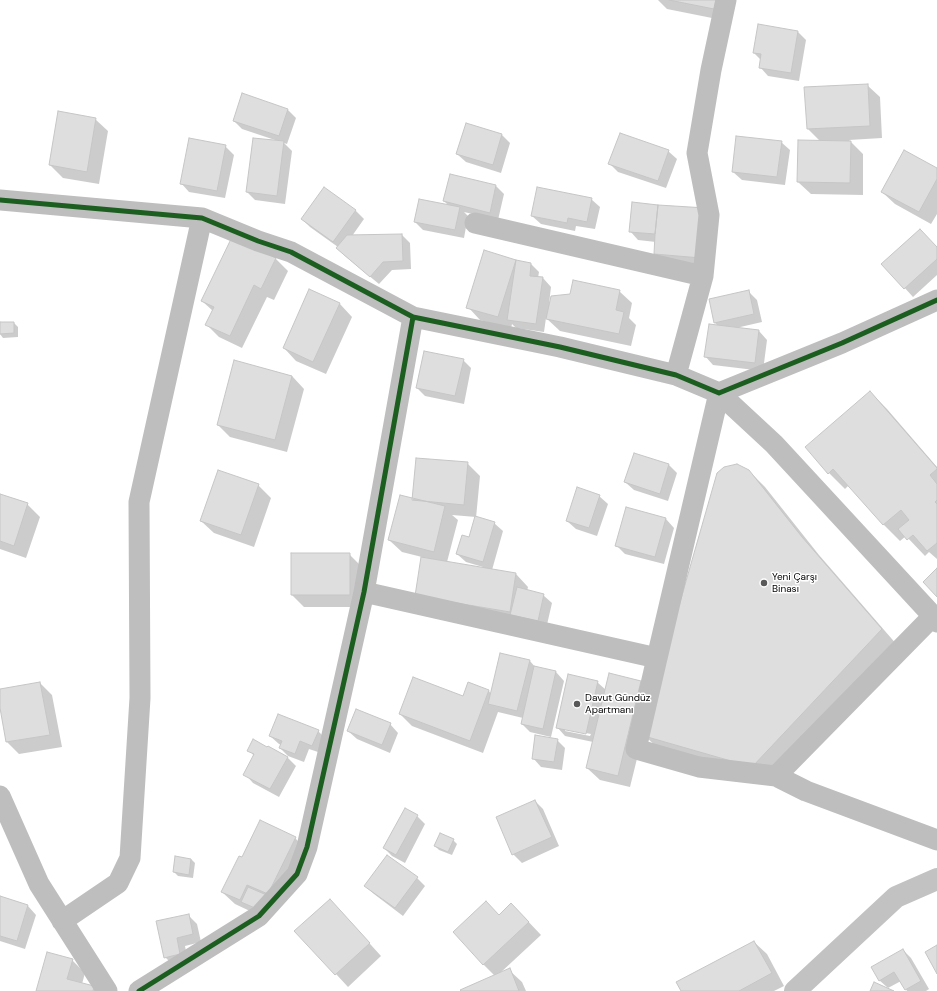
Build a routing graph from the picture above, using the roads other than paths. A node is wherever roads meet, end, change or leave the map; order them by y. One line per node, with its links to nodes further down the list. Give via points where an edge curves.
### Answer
1 (726, 0): 5 (street, via 696,153 709,215)
2 (0, 200): 3 (street)
3 (202, 218): 7 (street, via 291,252); 17 (street, via 139,502 140,698 130,858 118,883)
4 (475, 223): 5 (street)
5 (703, 276): 8 (street)
6 (937, 300): 9 (street, via 842,343)
7 (413, 318): 8 (street, via 560,347); 10 (street)
8 (676, 375): 9 (street)
9 (719, 393): 11 (street, via 774,444); 12 (street)
10 (364, 592): 12 (street); 19 (street, via 307,847 297,874 259,916)
11 (935, 619): 13 (street)
12 (657, 658): 13 (street, via 636,749 699,767)
13 (776, 776): 15 (street, via 806,791)
14 (0, 796): 17 (street, via 39,884)
15 (937, 840)
16 (937, 879): 20 (street, via 896,897)
17 (62, 921): 18 (street)
18 (108, 991)
19 (139, 991)
20 (795, 991)

